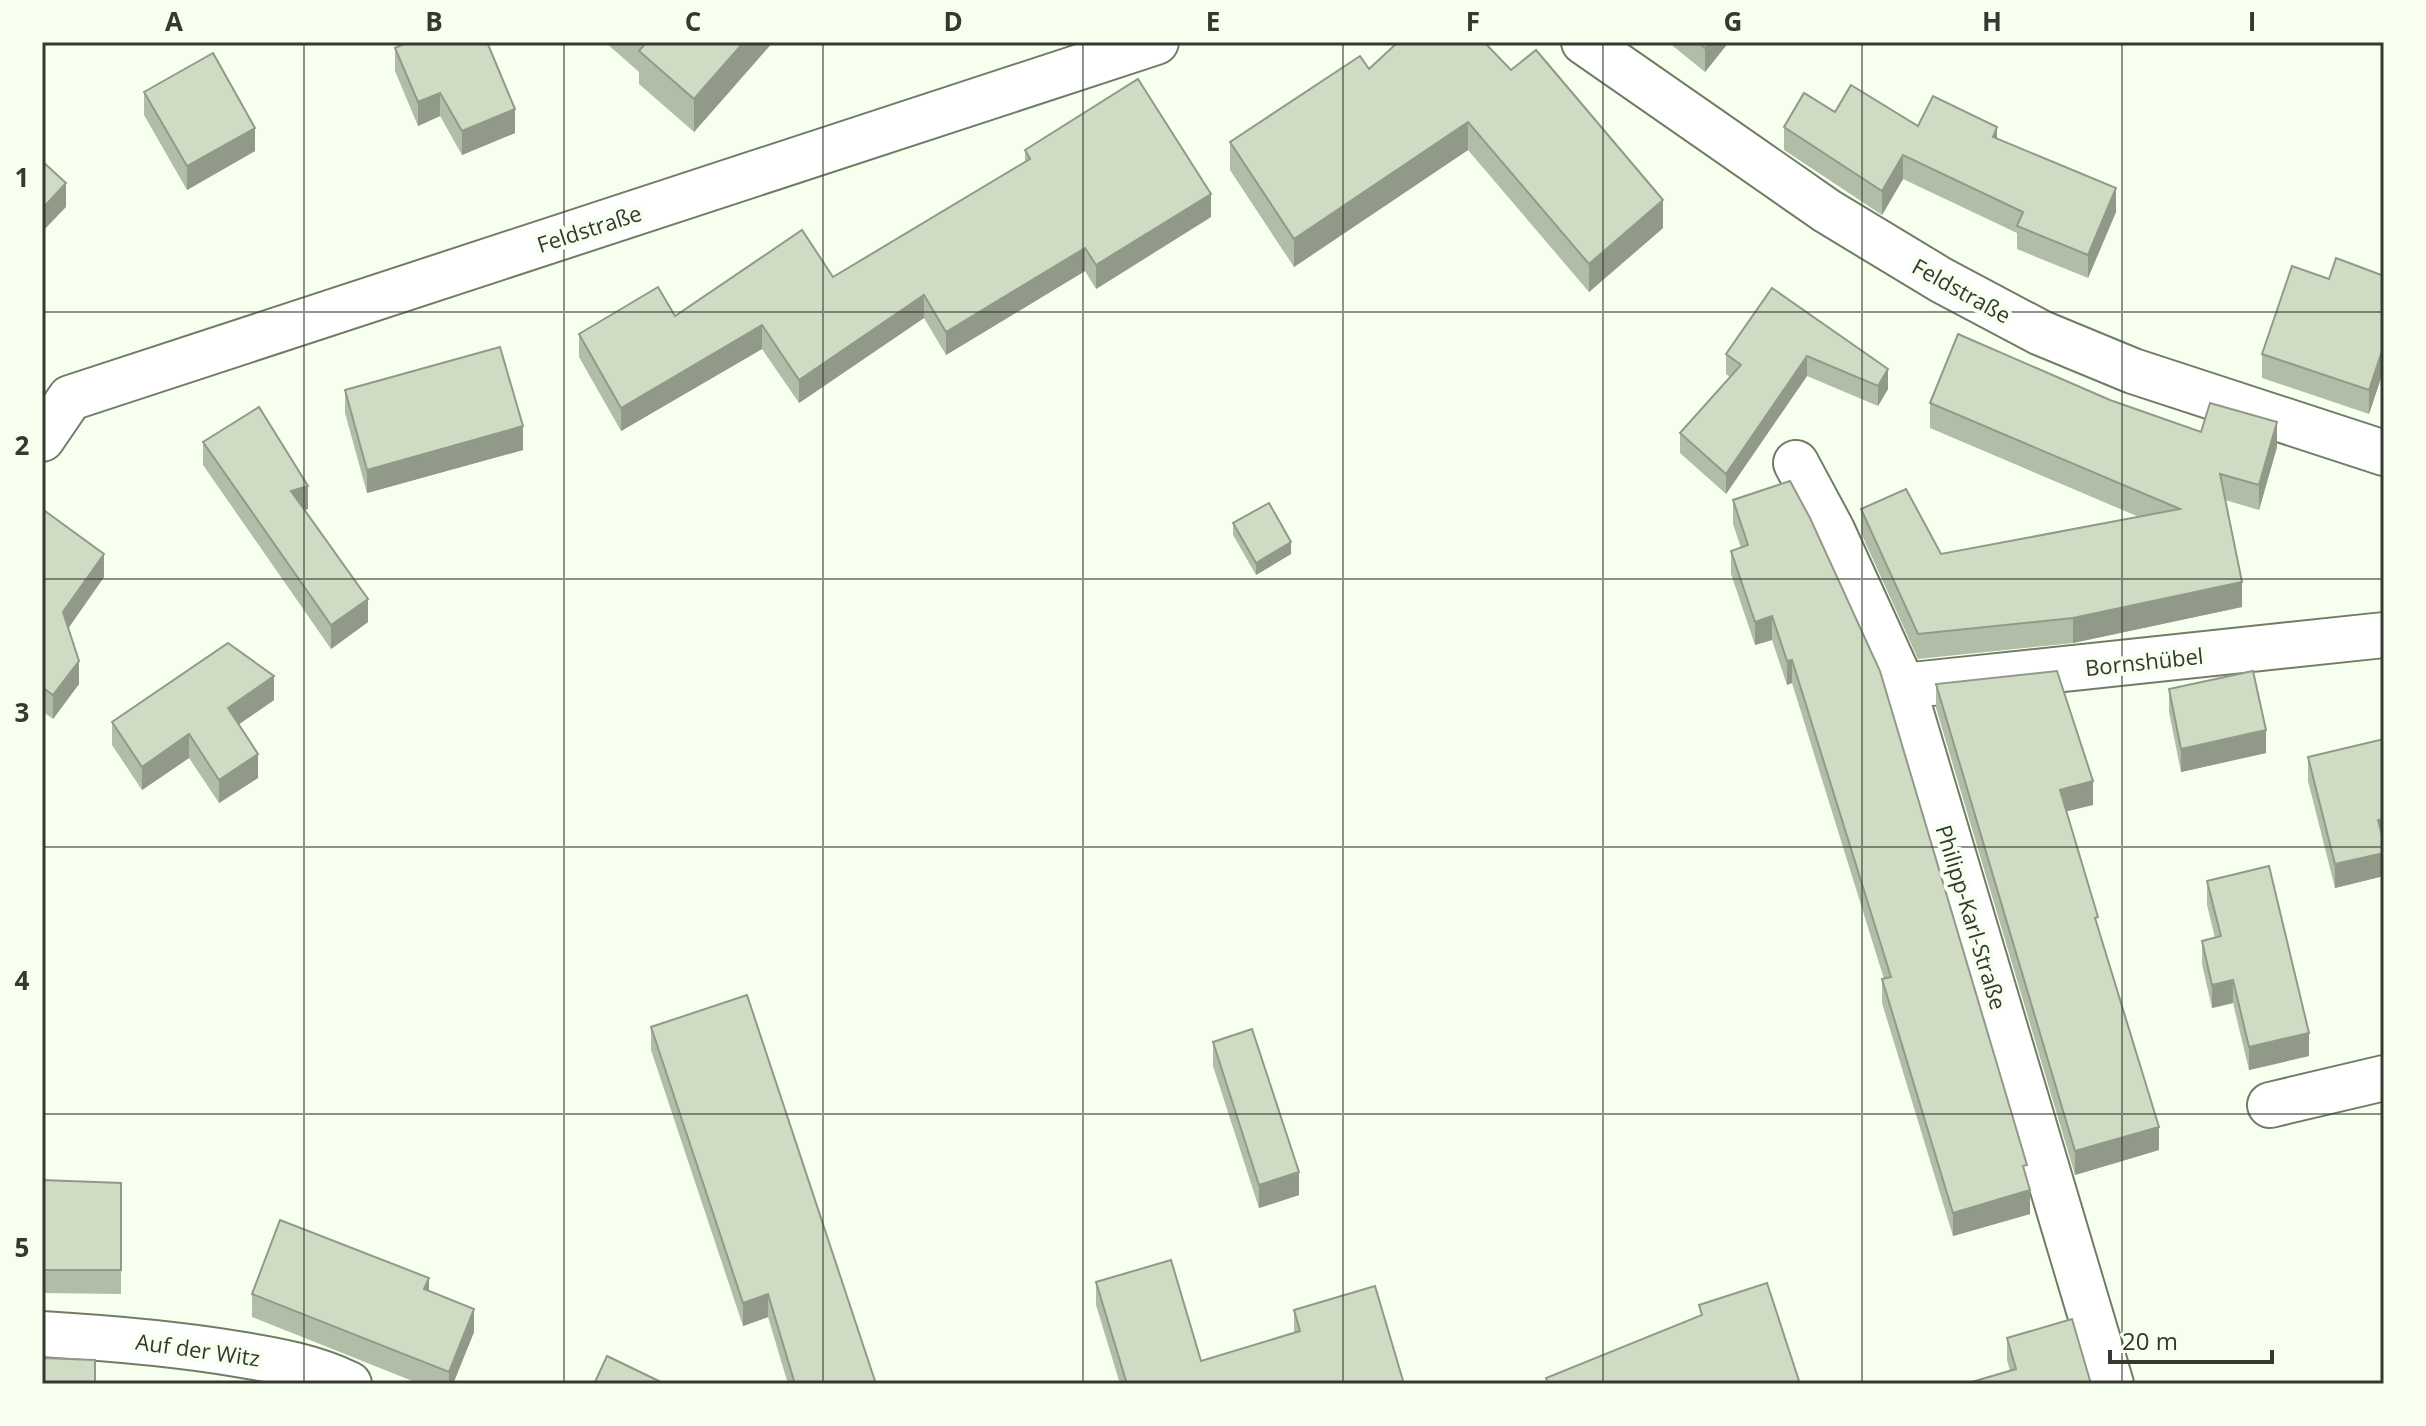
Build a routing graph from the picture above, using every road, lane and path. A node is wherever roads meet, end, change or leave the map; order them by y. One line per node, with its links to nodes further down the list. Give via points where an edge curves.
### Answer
1 (1156, 42): 3 (street, Feldstraße)
2 (1584, 42): 5 (street, Feldstraße, via 1827,211 2041,333 2133,371)
3 (56, 392): 4 (street, Feldstraße)
4 (42, 439)
5 (2384, 453)
6 (1796, 463): 8 (street, Philipp-Karl-Straße)
7 (2384, 635): 8 (street, Bornshübel)
8 (1903, 686): 13 (street, Philipp-Karl-Straße)
9 (2384, 1078): 10 (street)
10 (2270, 1105)
11 (42, 1334): 12 (street, Auf der Witz, via 150,1340 279,1360)
12 (349, 1384)
13 (2111, 1384)

